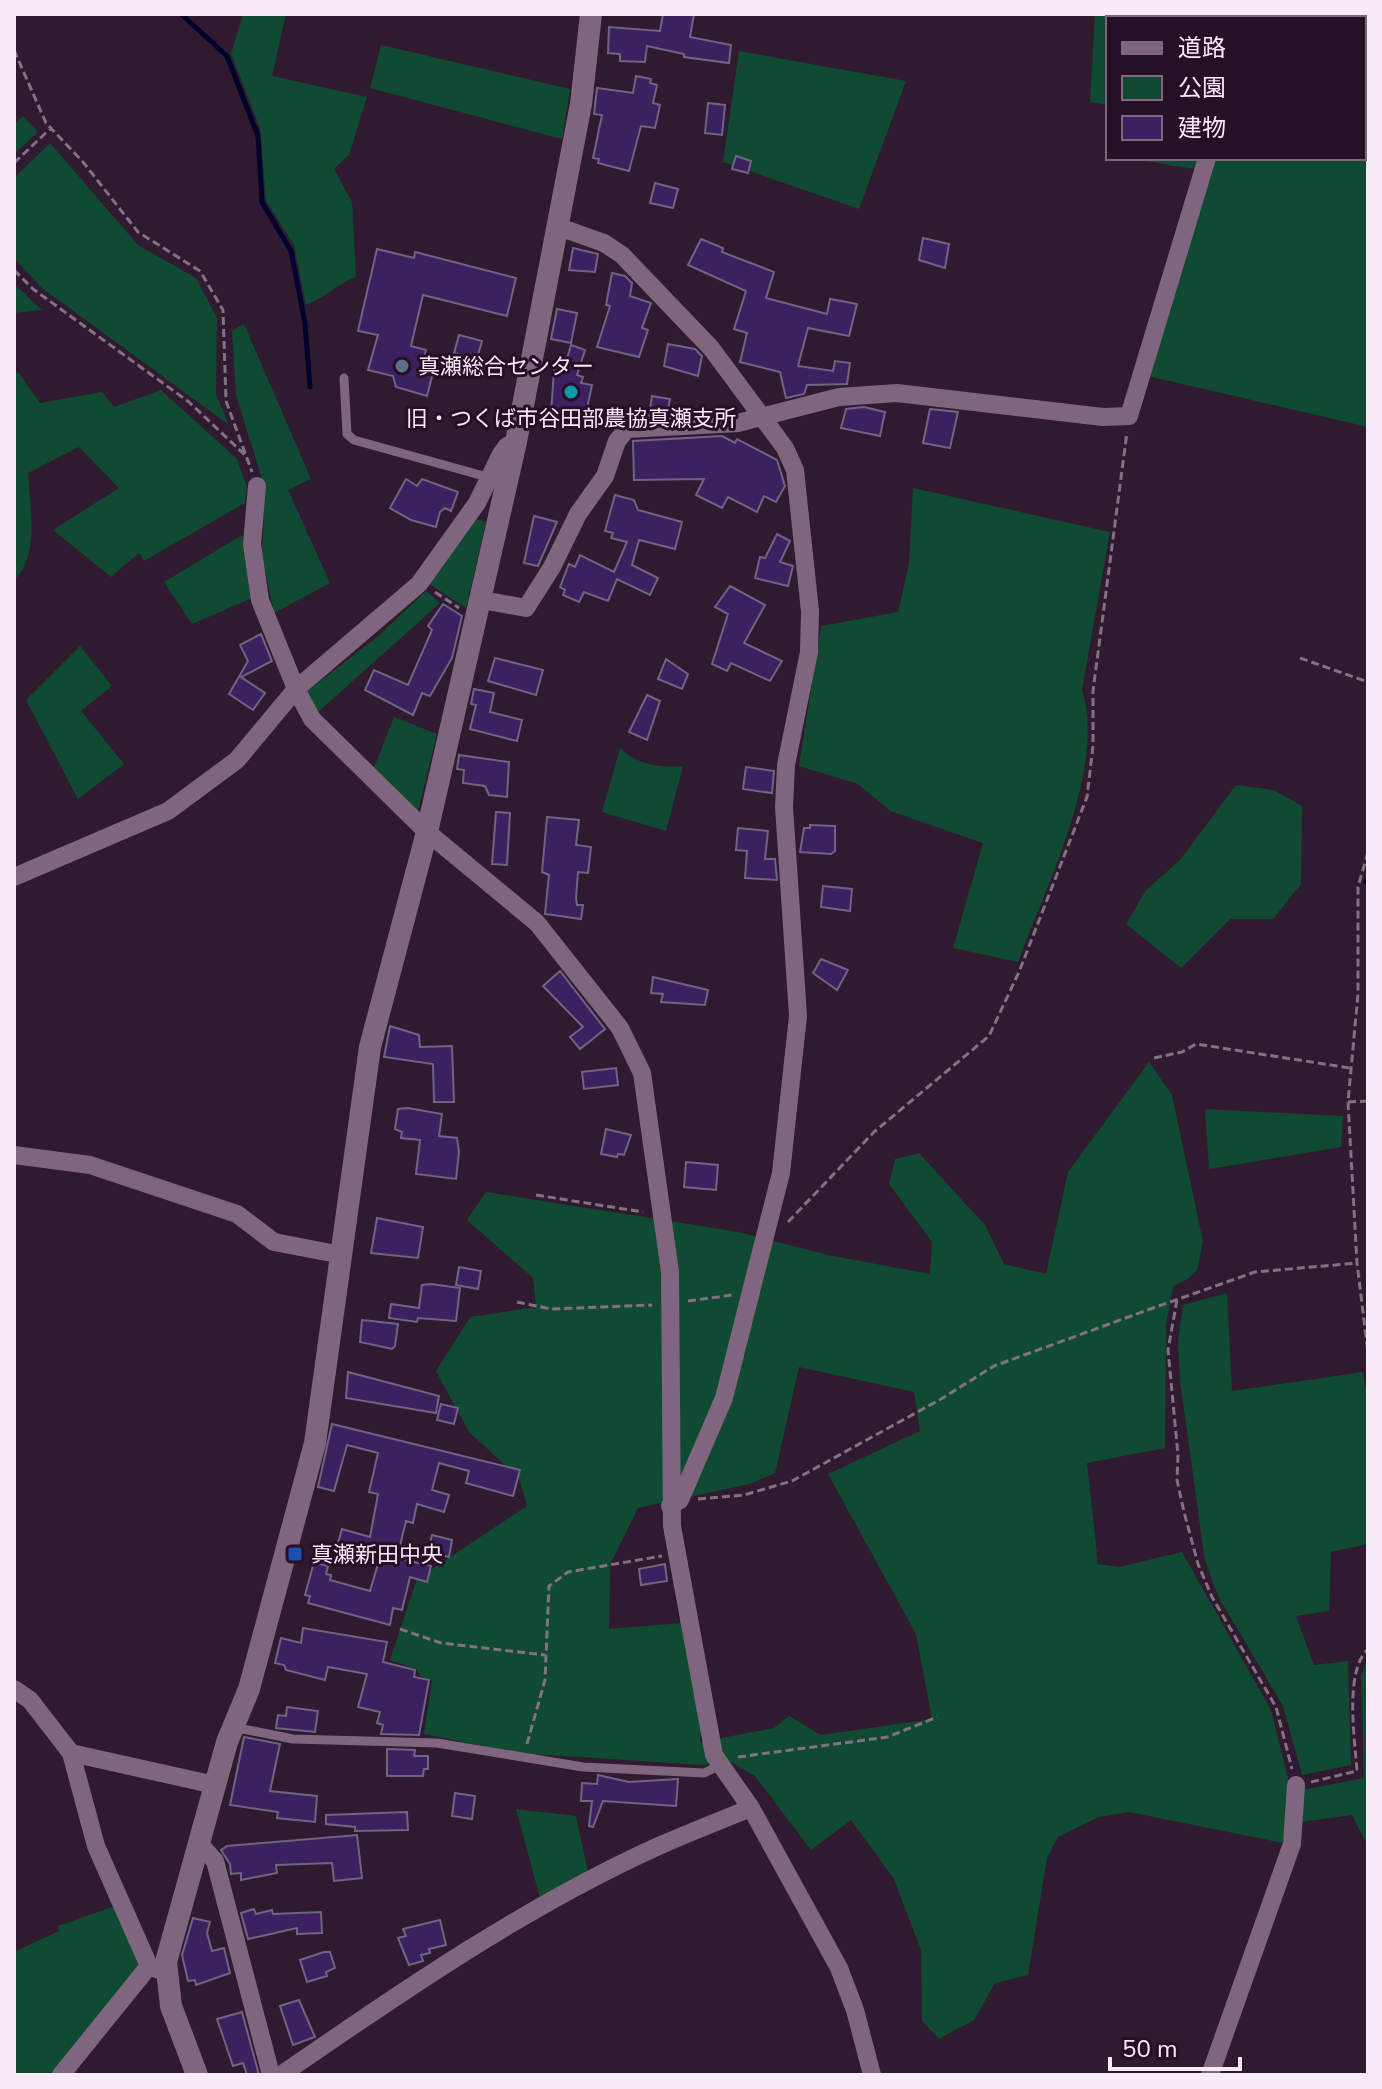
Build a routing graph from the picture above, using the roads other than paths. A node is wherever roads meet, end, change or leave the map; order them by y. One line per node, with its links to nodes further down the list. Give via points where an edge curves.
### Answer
1 (591, 14): 3 (street)
2 (1206, 160): 5 (street, via 1129,416 897,393 839,397)
3 (559, 227): 5 (street, via 622,255 711,348); 6 (street)
4 (344, 378): 7 (lane, via 347,434 354,440)
5 (765, 418): 9 (street, via 627,429 526,608); 15 (street, via 795,470 810,611 809,652 786,765 784,807 798,1016 781,1173 751,1293 724,1398)
6 (516, 442): 7 (street, via 501,454); 9 (street)
7 (491, 478): 10 (street, via 421,582)
8 (257, 486): 10 (street, via 254,571 260,600)
9 (476, 607): 11 (street)
10 (296, 689): 11 (street, via 312,719); 12 (street, via 237,760 179,804)
11 (427, 832): 14 (street, via 370,1047); 15 (street, via 537,923 620,1028 642,1073 664,1215 671,1303)
12 (14, 877)
13 (14, 1155): 14 (street, via 90,1165 237,1214 274,1242)
14 (342, 1255): 17 (street, via 315,1443 249,1689)
15 (675, 1503): 19 (street, via 678,1553 714,1755)
16 (14, 1689): 18 (street, via 30,1700)
17 (233, 1727): 19 (lane, via 293,1739 437,1743 583,1767 704,1773); 20 (street)
18 (71, 1753): 20 (street); 24 (street, via 96,1846)
19 (721, 1764): 22 (street)
20 (215, 1785): 23 (street)
21 (1296, 1785): 30 (street, via 1292,1844)
22 (751, 1808): 28 (street, via 659,1845 510,1926); 29 (street, via 839,1968)
23 (198, 1842): 24 (street); 27 (street, via 215,1861)
24 (157, 1969): 25 (street); 26 (street)
25 (61, 2075)
26 (197, 2075)
27 (271, 2075)
28 (281, 2075)
29 (872, 2075)
30 (1210, 2075)

